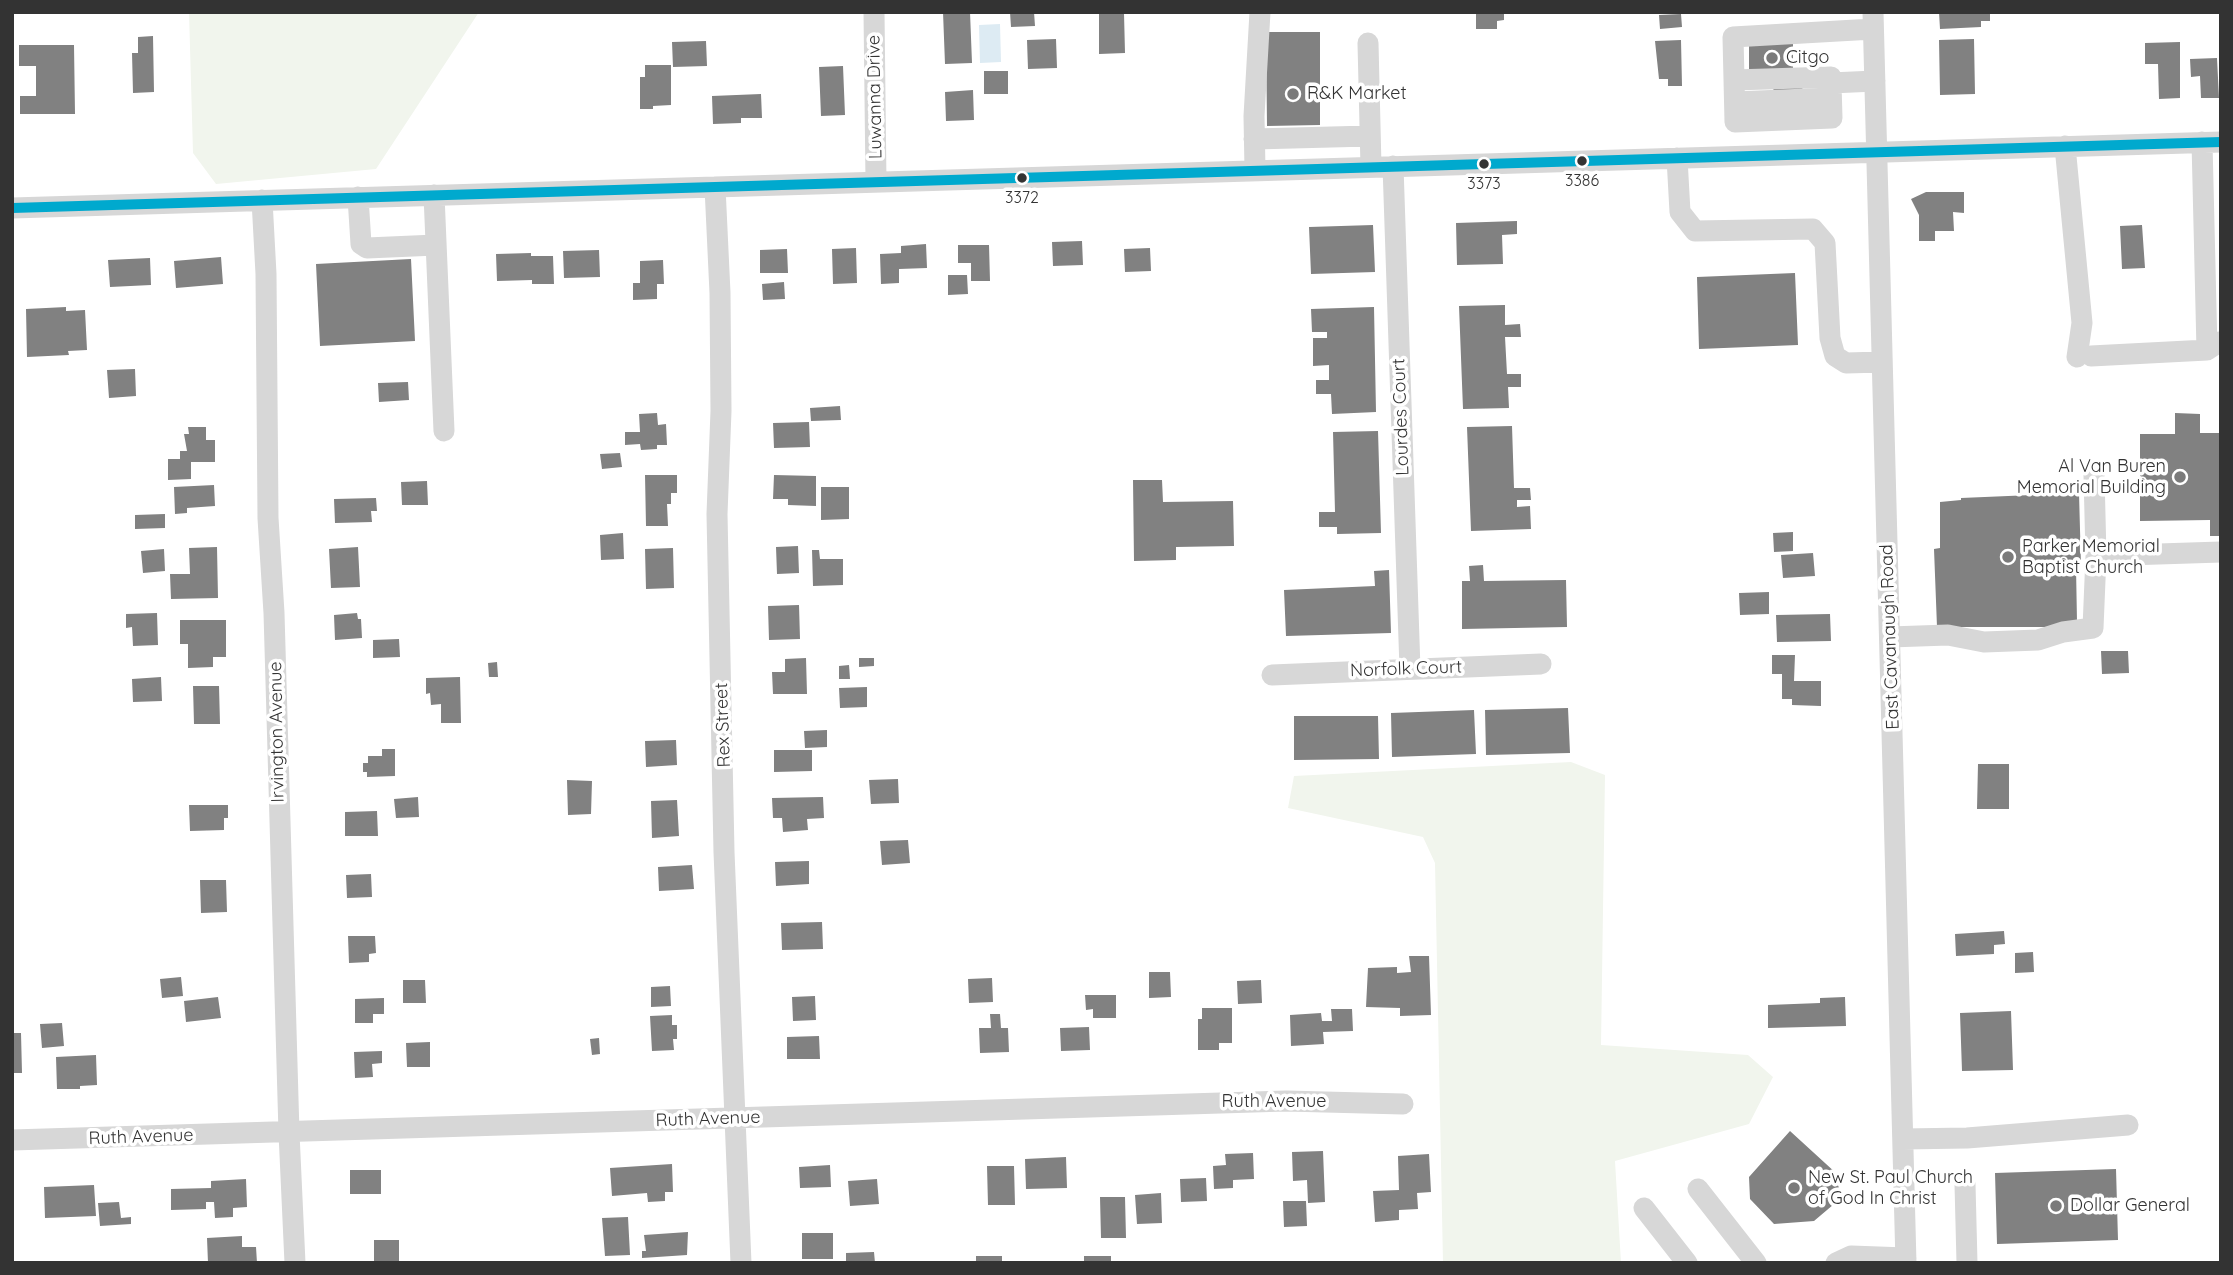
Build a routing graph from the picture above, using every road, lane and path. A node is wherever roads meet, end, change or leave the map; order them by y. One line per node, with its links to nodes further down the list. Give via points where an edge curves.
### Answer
1 (874, 12): 17 (street, Luwanna Drive)
2 (1260, 12): 9 (street)
3 (1873, 20): 5 (street, via 1733,37); 6 (street, East Cavanaugh Road)
4 (1368, 43): 8 (street)
5 (1734, 80): 7 (street, via 1831,77); 7 (street, via 1735,122 1832,118)
6 (1875, 81): 7 (street); 12 (street, East Cavanaugh Road)
7 (1831, 91)
8 (1370, 136): 9 (street); 15 (street)
9 (1254, 139): 16 (street)
10 (2211, 142): 11 (street); 24 (street)
11 (2065, 146): 12 (street); 24 (street, via 2084,357)
12 (1878, 151): 13 (street); 25 (street, East Cavanaugh Road)
13 (1677, 158): 14 (street); 25 (street, via 1680,212 1695,231 1813,229 1825,243 1835,356 1846,363)
14 (1393, 166): 15 (street); 32 (street, Lourdes Court)
15 (1371, 167): 16 (street)
16 (1255, 170): 17 (street)
17 (876, 182): 18 (street)
18 (715, 187): 19 (street); 35 (street, Rex Street, via 720,293 718,514 724,852)
19 (434, 195): 20 (street); 23 (street)
20 (358, 197): 21 (street); 23 (street, via 361,244 367,248)
21 (262, 201): 22 (street); 37 (street, Irvington Avenue)
22 (12, 208)
23 (436, 245): 26 (street)
24 (2214, 345)
25 (1882, 362): 30 (street, East Cavanaugh Road)
26 (444, 431)
27 (2094, 475): 29 (street)
28 (2221, 552): 29 (street)
29 (2096, 556): 30 (street, via 2093,628 2038,639 1984,642 1948,635)
30 (1890, 637): 38 (street, East Cavanaugh Road)
31 (1541, 664): 32 (street, Norfolk Court)
32 (1410, 668): 33 (street, Norfolk Court)
33 (1272, 675)
34 (1403, 1104): 35 (street, Ruth Avenue, via 1286,1101)
35 (735, 1118): 37 (street, Ruth Avenue); 45 (street, Rex Street)
36 (2128, 1125): 38 (street)
37 (289, 1133): 39 (street, Ruth Avenue); 44 (street, Irvington Avenue)
38 (1903, 1139): 43 (street, East Cavanaugh Road)
39 (12, 1140)
40 (1965, 1184): 49 (street)
41 (1698, 1189): 47 (street)
42 (1644, 1208): 46 (street)
43 (1906, 1260): 48 (street, via 1851,1256)
44 (295, 1263)
45 (741, 1263)
46 (1687, 1263)
47 (1756, 1263)
48 (1836, 1263)
49 (1967, 1263)

